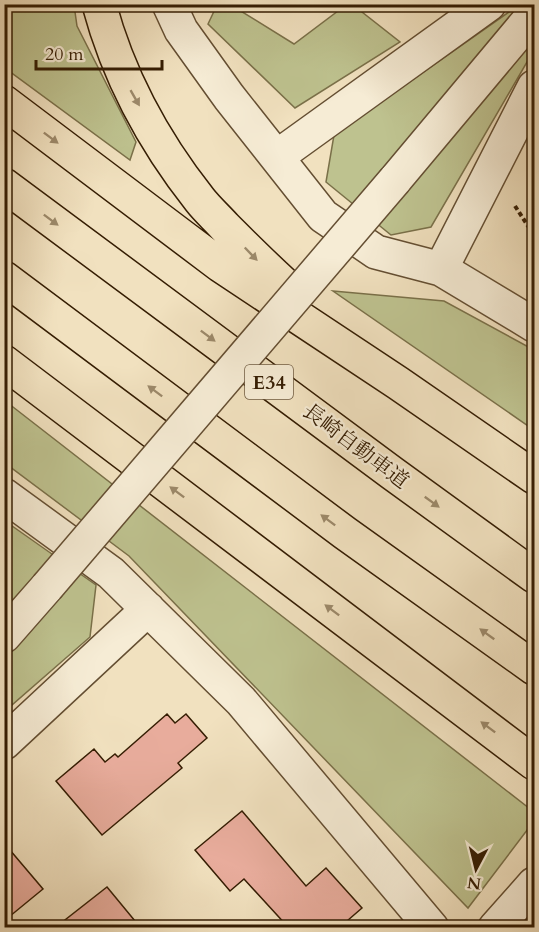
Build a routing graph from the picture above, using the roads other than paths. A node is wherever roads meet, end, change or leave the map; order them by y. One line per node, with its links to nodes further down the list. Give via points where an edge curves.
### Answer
1 (99, 4): 13 (highway, one-way to 13, via 128,86 200,201 261,264)
2 (169, 4): 7 (street, via 181,30 229,97)
3 (489, 4): 7 (street)
4 (534, 14): 18 (street, bridge)
5 (534, 87): 9 (street)
6 (4, 102): 13 (highway, one-way to 13, via 220,265)
7 (278, 156): 9 (street, via 323,216 376,252)
8 (4, 185): 16 (highway, 長崎自動車道 / E34, one-way to 16)
9 (441, 269): 11 (street)
10 (4, 278): 19 (highway, one-way to 10, via 345,533)
11 (534, 325)
12 (4, 362): 21 (highway, one-way to 12)
13 (398, 383): 14 (highway)
14 (534, 477)
15 (4, 495): 17 (street, via 111,573)
16 (534, 576)
17 (148, 609): 20 (street); 23 (street, via 241,701)
18 (4, 636)
19 (534, 668)
20 (4, 743)
21 (534, 763)
22 (534, 884): 24 (street)
23 (432, 927)
24 (495, 927)

